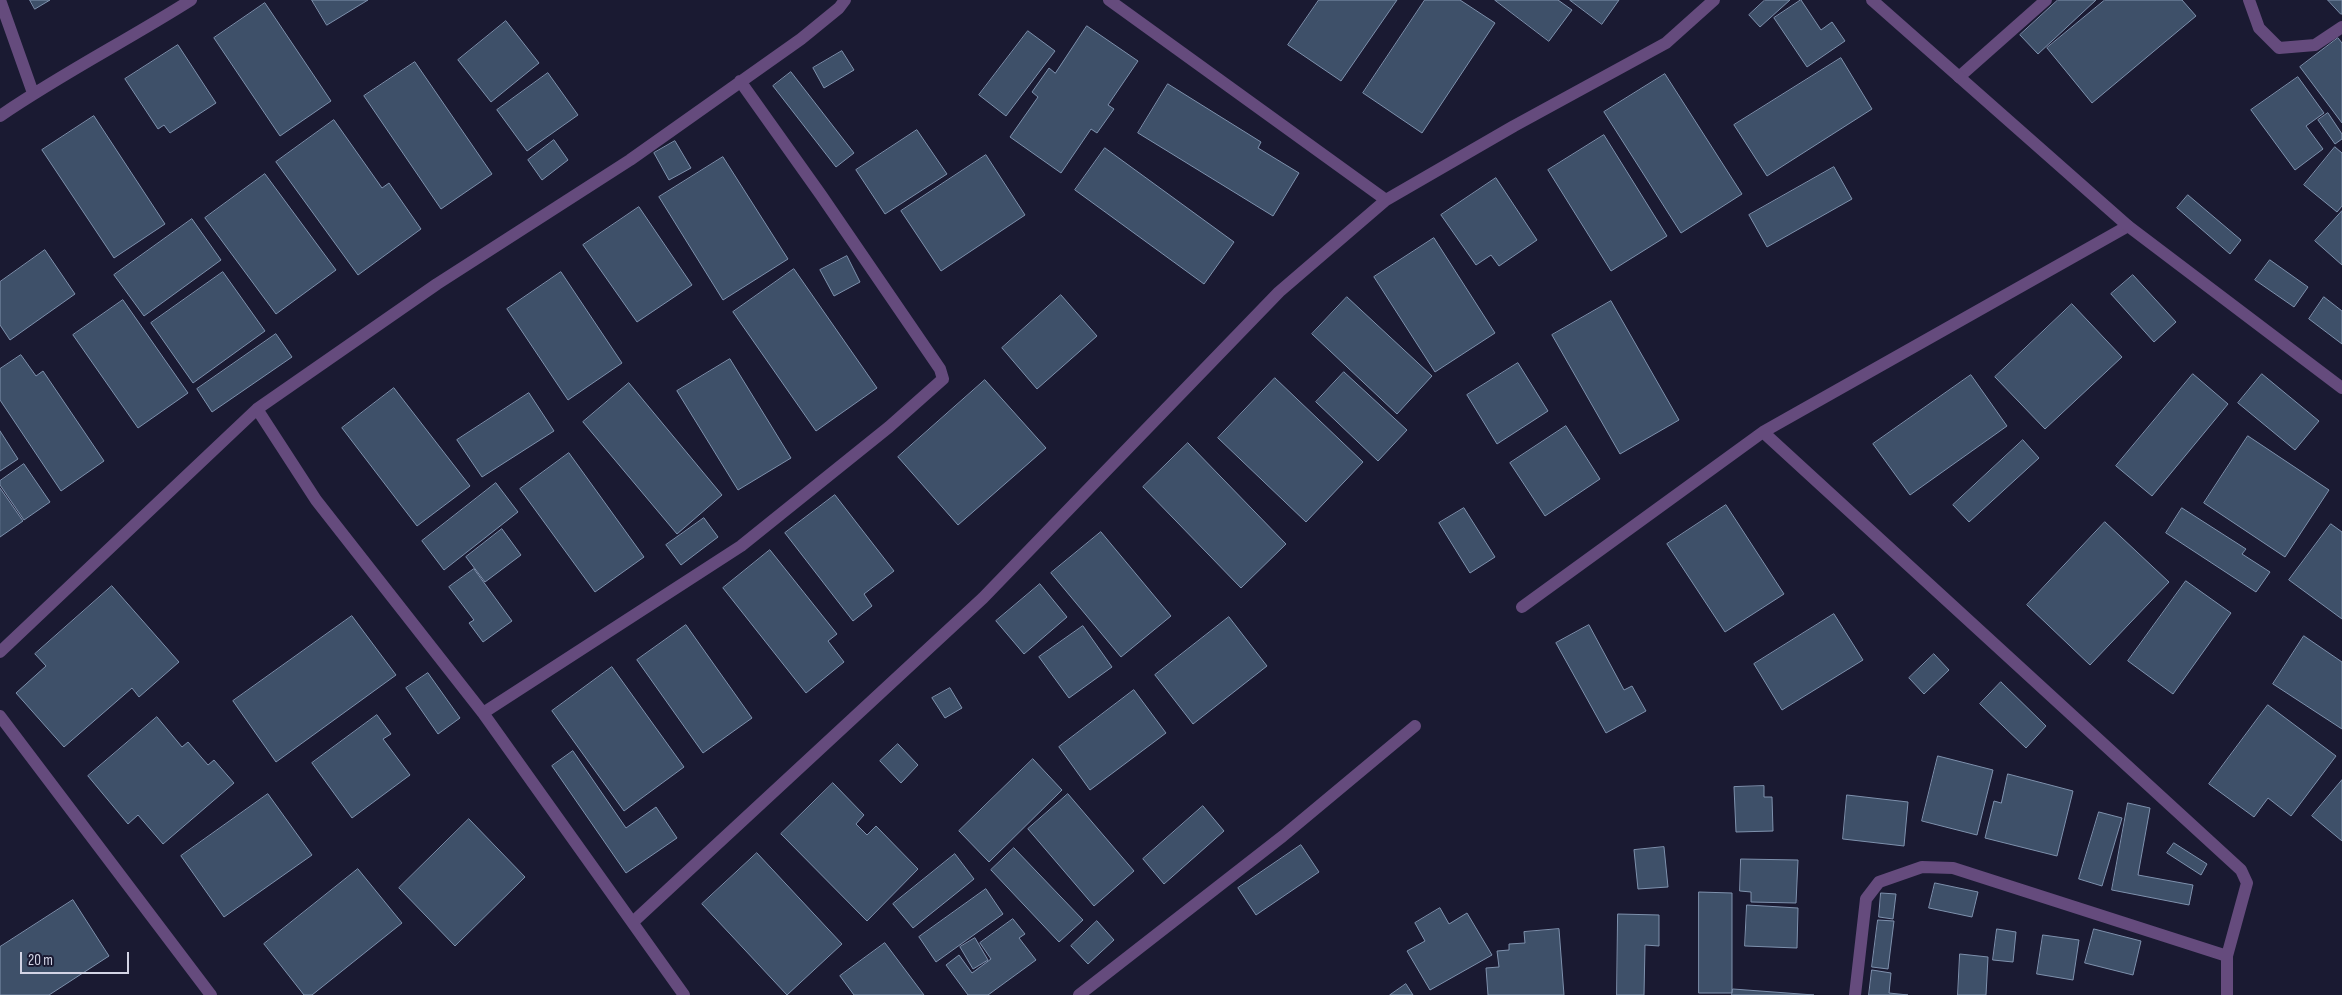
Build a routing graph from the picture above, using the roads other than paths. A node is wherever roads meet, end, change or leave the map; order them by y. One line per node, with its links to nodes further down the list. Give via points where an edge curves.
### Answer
1 (0, 0): 12 (street)
2 (191, 0): 12 (street, via 128,40)
3 (845, 0): 11 (street, via 801,40)
4 (1109, 0): 14 (street)
5 (1714, 0): 14 (street, via 1666,43)
6 (1872, 0): 10 (street)
7 (2046, 0): 10 (street)
8 (2249, 0): 9 (street, via 2259,28 2279,48 2315,45)
9 (2342, 27)
10 (1959, 77): 15 (street)
11 (740, 81): 17 (street, via 630,160 437,284); 21 (street, via 821,194 935,362 943,379 742,546)
12 (33, 93): 13 (street)
13 (0, 116)
14 (1386, 200): 24 (street, via 1279,292 983,598)
15 (2128, 226): 16 (street); 18 (street)
16 (2342, 388)
17 (257, 409): 20 (street); 21 (street, via 316,500)
18 (1763, 432): 19 (street); 25 (street, via 2240,870 2247,883)
19 (1522, 607)
20 (0, 652)
21 (483, 713): 24 (street)
22 (0, 716): 26 (street)
23 (1415, 726): 28 (street, via 1283,836)
24 (633, 922): 27 (street)
25 (2227, 956): 29 (street, via 1953,868 1922,867 1879,882 1866,898); 30 (street)
26 (211, 995)
27 (684, 995)
28 (1079, 995)
29 (1855, 995)
30 (2227, 995)

